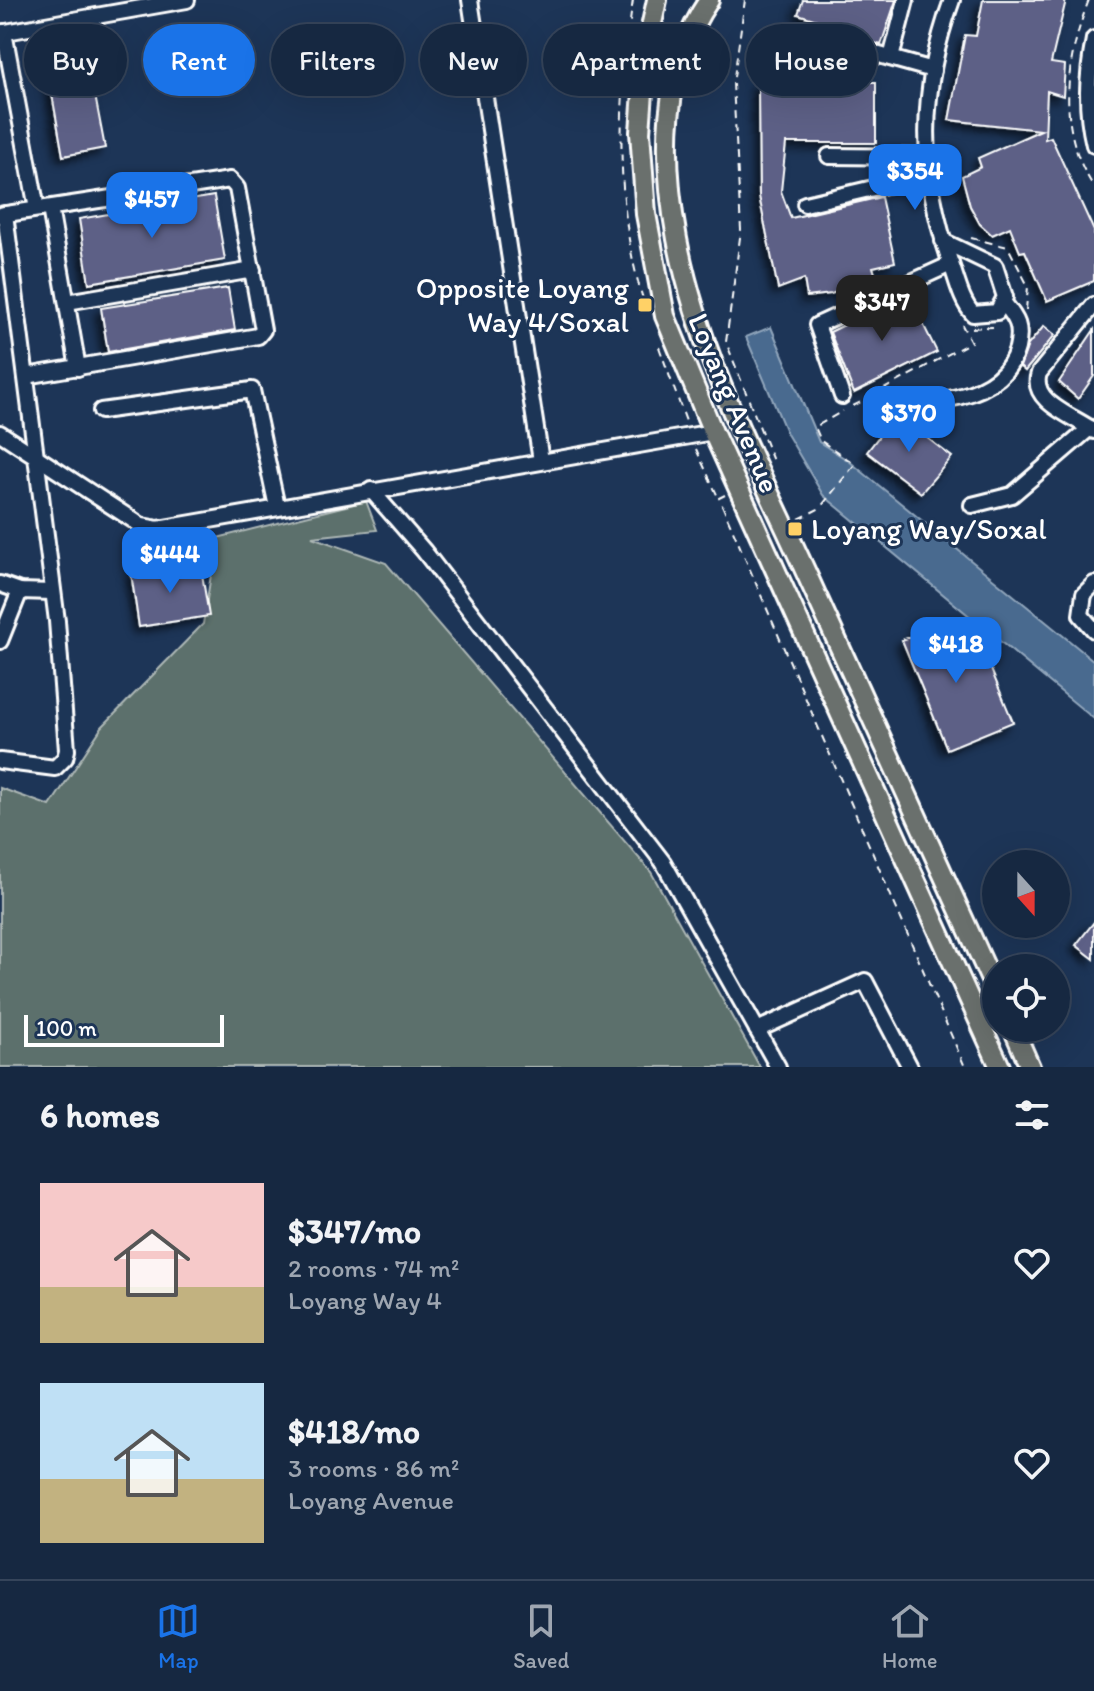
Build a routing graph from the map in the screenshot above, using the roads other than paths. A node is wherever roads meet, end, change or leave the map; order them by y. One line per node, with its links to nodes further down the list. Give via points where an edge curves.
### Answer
1 (187, 0): 7 (street)
2 (470, 0): 34 (street)
3 (657, 0): 31 (main road, Loyang Avenue, via 642,89 646,214 665,316)
4 (709, 0): 45 (main road, Loyang Avenue, via 684,42 672,84 667,144 677,239 704,337)
5 (906, 0): 10 (street)
6 (952, 0): 11 (street)
7 (2, 32): 17 (street)
8 (1094, 39): 12 (street, via 1087,80)
9 (877, 54): 10 (street)
10 (891, 58): 11 (street)
11 (933, 70): 14 (street)
12 (1094, 145)
13 (829, 156): 14 (street)
14 (927, 157): 15 (street)
15 (929, 175): 16 (street); 19 (street)
16 (805, 204)
17 (43, 208): 18 (street); 21 (street, via 230,180 237,188); 22 (street)
18 (2, 214): 26 (street)
19 (943, 241): 20 (street); 23 (street, via 991,262)
20 (951, 264): 23 (street, via 967,314 990,315); 27 (street, via 817,325)
21 (253, 270): 22 (street); 25 (street, via 261,335)
22 (67, 302): 25 (street)
23 (1004, 303): 28 (street, via 1017,318 1020,336 1013,362 987,387 909,404)
24 (1094, 305): 30 (street, via 1036,383 1038,393)
25 (78, 368): 26 (street)
26 (26, 376): 33 (street)
27 (842, 396)
28 (874, 398)
29 (101, 411): 37 (street, via 252,390)
30 (1092, 429): 36 (street, via 1012,495)
31 (713, 432): 34 (street); 50 (main road, Loyang Avenue)
32 (0, 433): 33 (street)
33 (37, 457): 37 (street, via 142,526 158,529); 41 (street)
34 (541, 461): 35 (street)
35 (371, 490): 37 (street); 46 (street, via 424,551 663,862)
36 (972, 505)
37 (277, 507)
38 (0, 584): 40 (street)
39 (1094, 584): 42 (street, via 1084,594 1081,615)
40 (20, 591): 41 (street); 43 (street)
41 (52, 592): 44 (street, via 65,758 55,768)
42 (1094, 630)
43 (0, 641)
44 (0, 761)
45 (982, 960)
46 (757, 1030): 48 (street); 49 (street, via 867,982)
47 (1019, 1042): 51 (main road)
48 (778, 1067)
49 (910, 1067)
50 (1000, 1067)
51 (1030, 1067)

